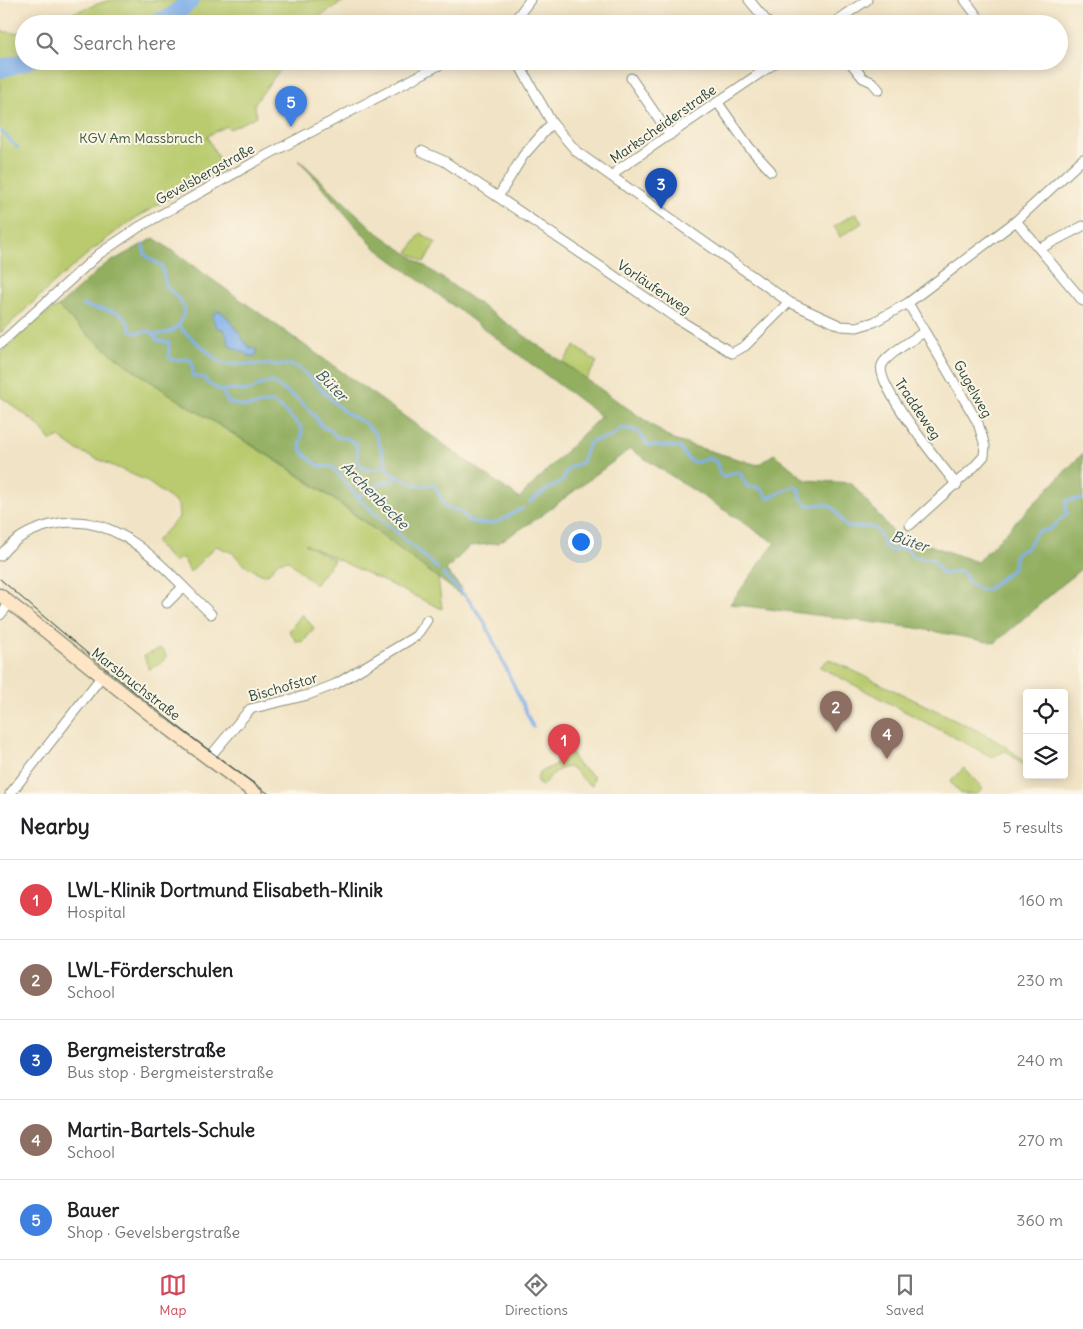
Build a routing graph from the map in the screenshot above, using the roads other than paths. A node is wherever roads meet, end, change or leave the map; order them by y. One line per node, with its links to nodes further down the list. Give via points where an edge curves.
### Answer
1 (530, 0): 5 (street)
2 (749, 0): 6 (street)
3 (867, 0): 7 (street)
4 (965, 0): 8 (street)
5 (519, 15)
6 (761, 15)
7 (845, 15)
8 (976, 15)
9 (429, 70): 30 (street, Gevelsbergstraße, via 146,222 99,254)
10 (522, 70): 16 (street)
11 (765, 70): 15 (street, Markscheiderstraße)
12 (856, 70): 14 (street)
13 (631, 78): 17 (street)
14 (880, 90)
15 (718, 103): 17 (street, Markscheiderstraße); 20 (street, via 749,147)
16 (552, 123): 21 (street, via 577,152); 22 (street, via 523,156)
17 (670, 135): 21 (street, Markscheiderstraße)
18 (421, 151): 22 (street, Vorläuferweg, via 444,161)
19 (1083, 159): 23 (street)
20 (771, 171)
21 (613, 176): 27 (street)
22 (498, 197): 27 (street, Vorläuferweg, via 732,353 746,346)
23 (1016, 221): 25 (street); 28 (street)
24 (1083, 226): 25 (street)
25 (1041, 248): 26 (street)
26 (1083, 301)
27 (790, 302): 28 (street, via 841,326 857,327 874,322)
28 (908, 303): 29 (street, Gugelweg)
29 (924, 332): 31 (street, Gugelweg, via 978,423 985,446 984,456); 31 (street, Traddeweg, via 882,363 880,371 884,383 918,436)
30 (0, 344)
31 (957, 485): 32 (street, Gugelweg)
32 (910, 525)
33 (0, 556): 34 (street, via 16,539 37,529 61,522 95,524 136,543)
34 (183, 587): 36 (street); 37 (street)
35 (5, 599): 38 (street); 40 (street, Marsbruchstraße)
36 (167, 603)
37 (211, 614)
38 (0, 615)
39 (427, 620): 41 (street, Bischofstor, via 416,636 336,684 308,695 250,709)
40 (102, 676): 41 (street, Marsbruchstraße); 42 (street)
41 (208, 759): 43 (street, Marsbruchstraße)
42 (10, 794)
43 (256, 794)

